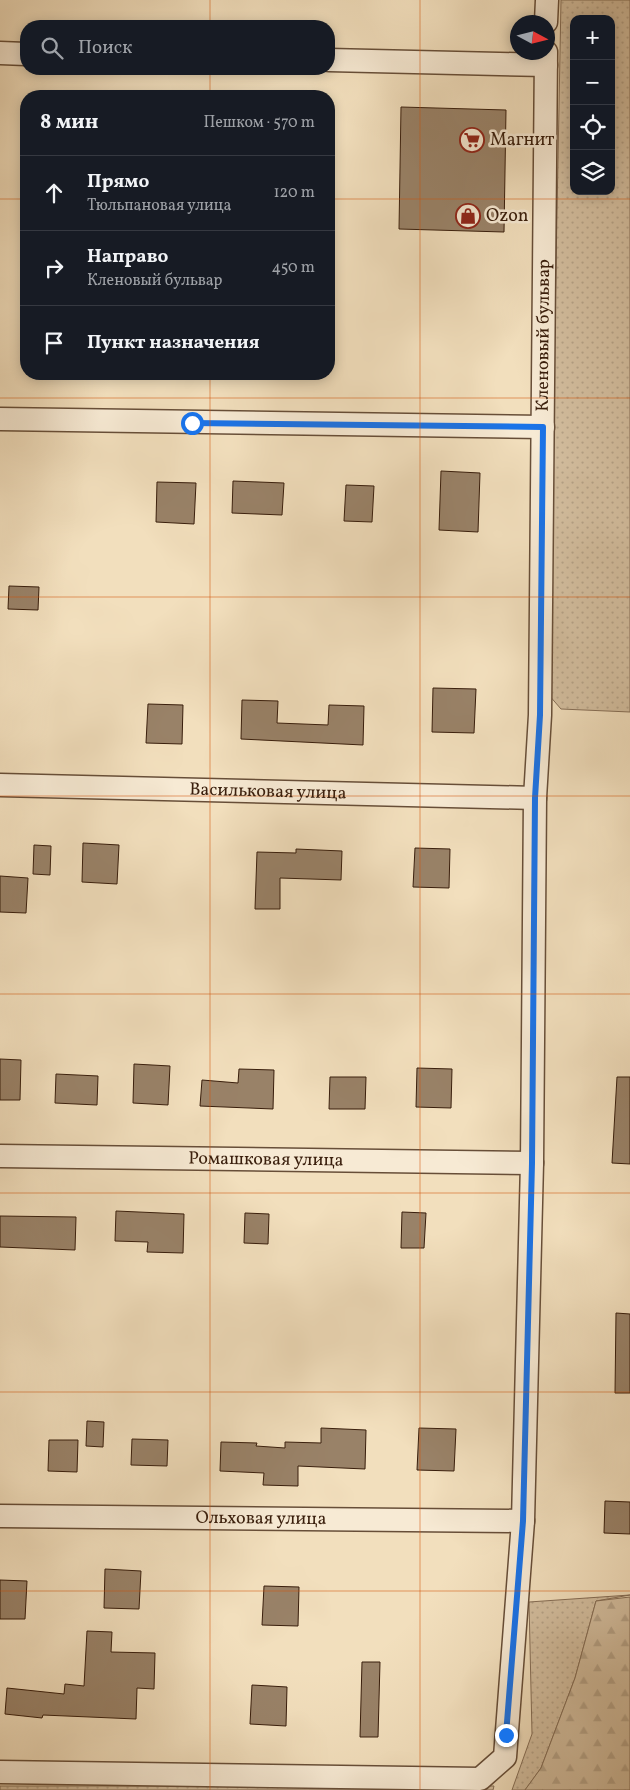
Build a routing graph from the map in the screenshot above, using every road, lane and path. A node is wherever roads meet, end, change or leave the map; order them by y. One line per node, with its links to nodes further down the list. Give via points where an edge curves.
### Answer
1 (546, 0): 2 (street)
2 (546, 15)
3 (0, 54): 4 (street)
4 (20, 54)
5 (510, 59): 6 (street)
6 (335, 60)
7 (546, 60): 9 (street, Кленовый бульвар)
8 (0, 419): 9 (street)
9 (543, 427): 11 (street, Кленовый бульвар, via 540,715)
10 (0, 785): 11 (street, Васильковая улица)
11 (535, 798): 13 (street, Кленовый бульвар)
12 (0, 1156): 13 (street, Ромашковая улица)
13 (532, 1163): 15 (street, Кленовый бульвар)
14 (0, 1516): 15 (street, Ольховая улица)
15 (523, 1521): 16 (street, Кленовый бульвар, via 505,1757 480,1778)
16 (0, 1772)

